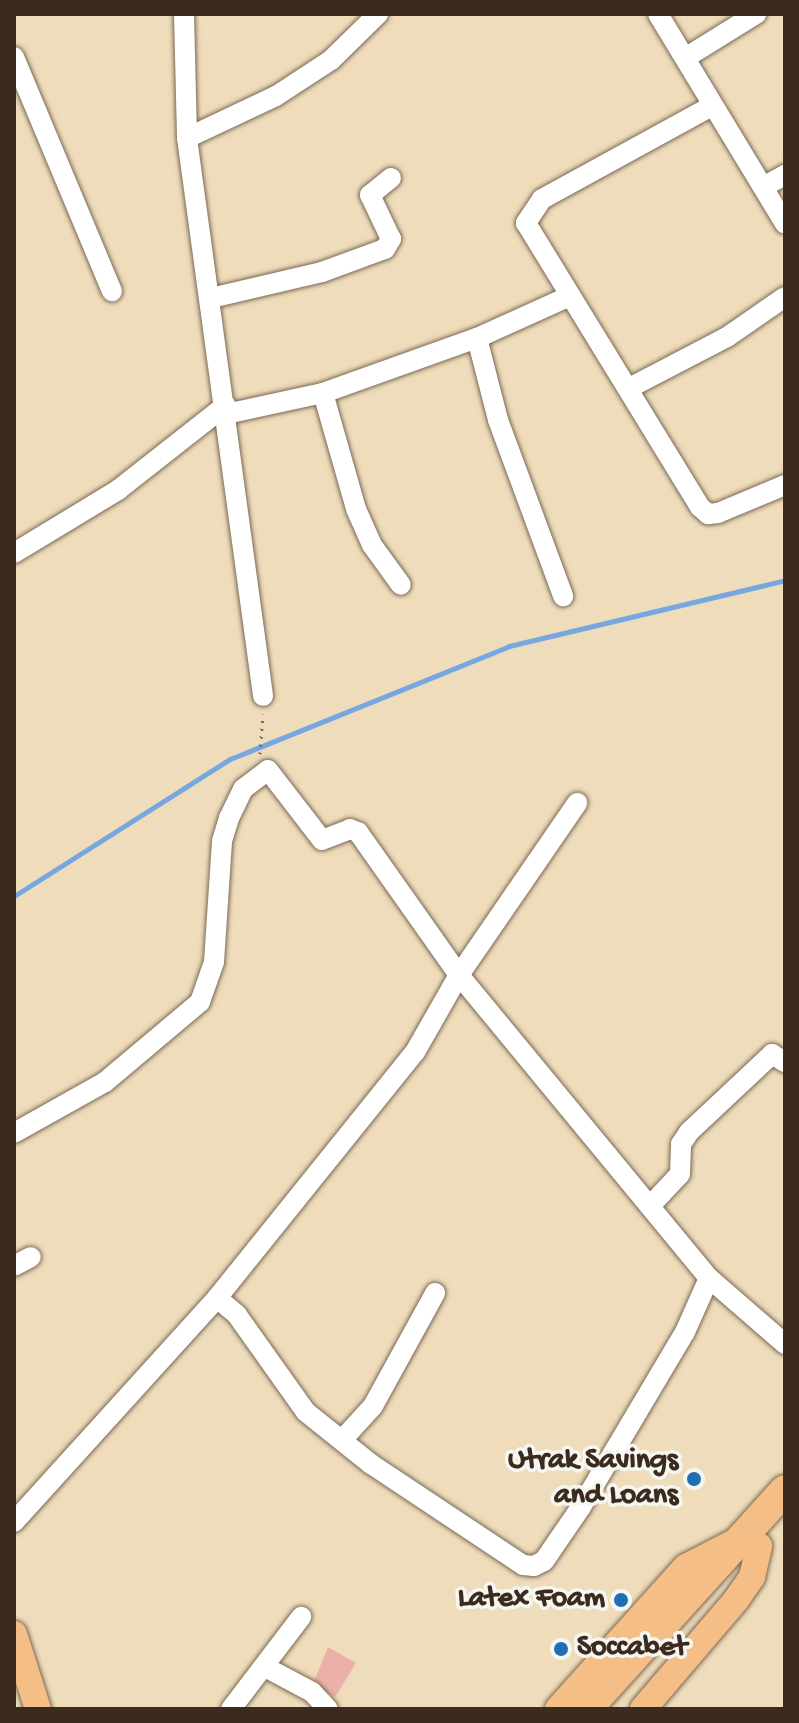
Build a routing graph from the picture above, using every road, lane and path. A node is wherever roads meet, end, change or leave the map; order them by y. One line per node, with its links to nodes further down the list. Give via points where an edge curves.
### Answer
1 (184, 14): 9 (street)
2 (378, 14): 9 (street, via 331,60 276,96)
3 (658, 14): 6 (street)
4 (756, 14): 6 (street)
5 (14, 57): 7 (street)
6 (685, 58): 8 (street)
7 (19, 86): 14 (street)
8 (710, 107): 12 (street); 15 (street, via 530,209 526,223)
9 (187, 138): 17 (street)
10 (785, 175): 12 (street)
11 (391, 178): 17 (street, via 370,195 391,239 385,249 322,272)
12 (763, 187): 13 (street)
13 (785, 224)
14 (112, 291)
15 (570, 296): 18 (street); 19 (street)
16 (785, 297): 19 (street, via 727,337)
17 (211, 298): 21 (street)
18 (477, 338): 20 (street); 25 (street, via 502,433)
19 (631, 387): 22 (street, via 708,514)
20 (323, 393): 21 (street); 24 (street, via 356,509 372,545)
21 (226, 410): 23 (street, via 118,490); 26 (street)
22 (785, 485)
23 (14, 553)
24 (401, 585)
25 (563, 596)
26 (263, 696): 27 (path)
27 (258, 774): 29 (street, via 274,774 322,840 350,829 358,832); 31 (street, via 235,801 222,841 214,962 200,1002 105,1082)
28 (577, 803): 29 (street)
29 (459, 975): 32 (street); 35 (street, via 415,1052)
30 (785, 1062): 32 (street, via 772,1054 689,1132 681,1144 680,1174)
31 (14, 1133)
32 (651, 1205): 33 (street)
33 (709, 1278): 36 (street); 37 (street, via 685,1332 581,1507 544,1561 534,1566 523,1565)
34 (435, 1293): 37 (street, via 373,1406)
35 (217, 1298): 37 (street, via 246,1327 296,1403); 40 (street)
36 (785, 1344)
37 (342, 1440)
38 (785, 1490): 41 (highway)
39 (785, 1520): 41 (highway)
40 (14, 1522)
41 (750, 1543): 43 (highway); 49 (main road, via 686,1567); 52 (main road, via 752,1577)
42 (301, 1617): 45 (street)
43 (673, 1626): 50 (highway); 51 (highway)
44 (14, 1634): 46 (main road)
45 (265, 1667): 47 (street); 48 (street, via 312,1692)
46 (38, 1709)
47 (231, 1709)
48 (328, 1709)
49 (558, 1709)
50 (587, 1709)
51 (613, 1709)
52 (643, 1709)

